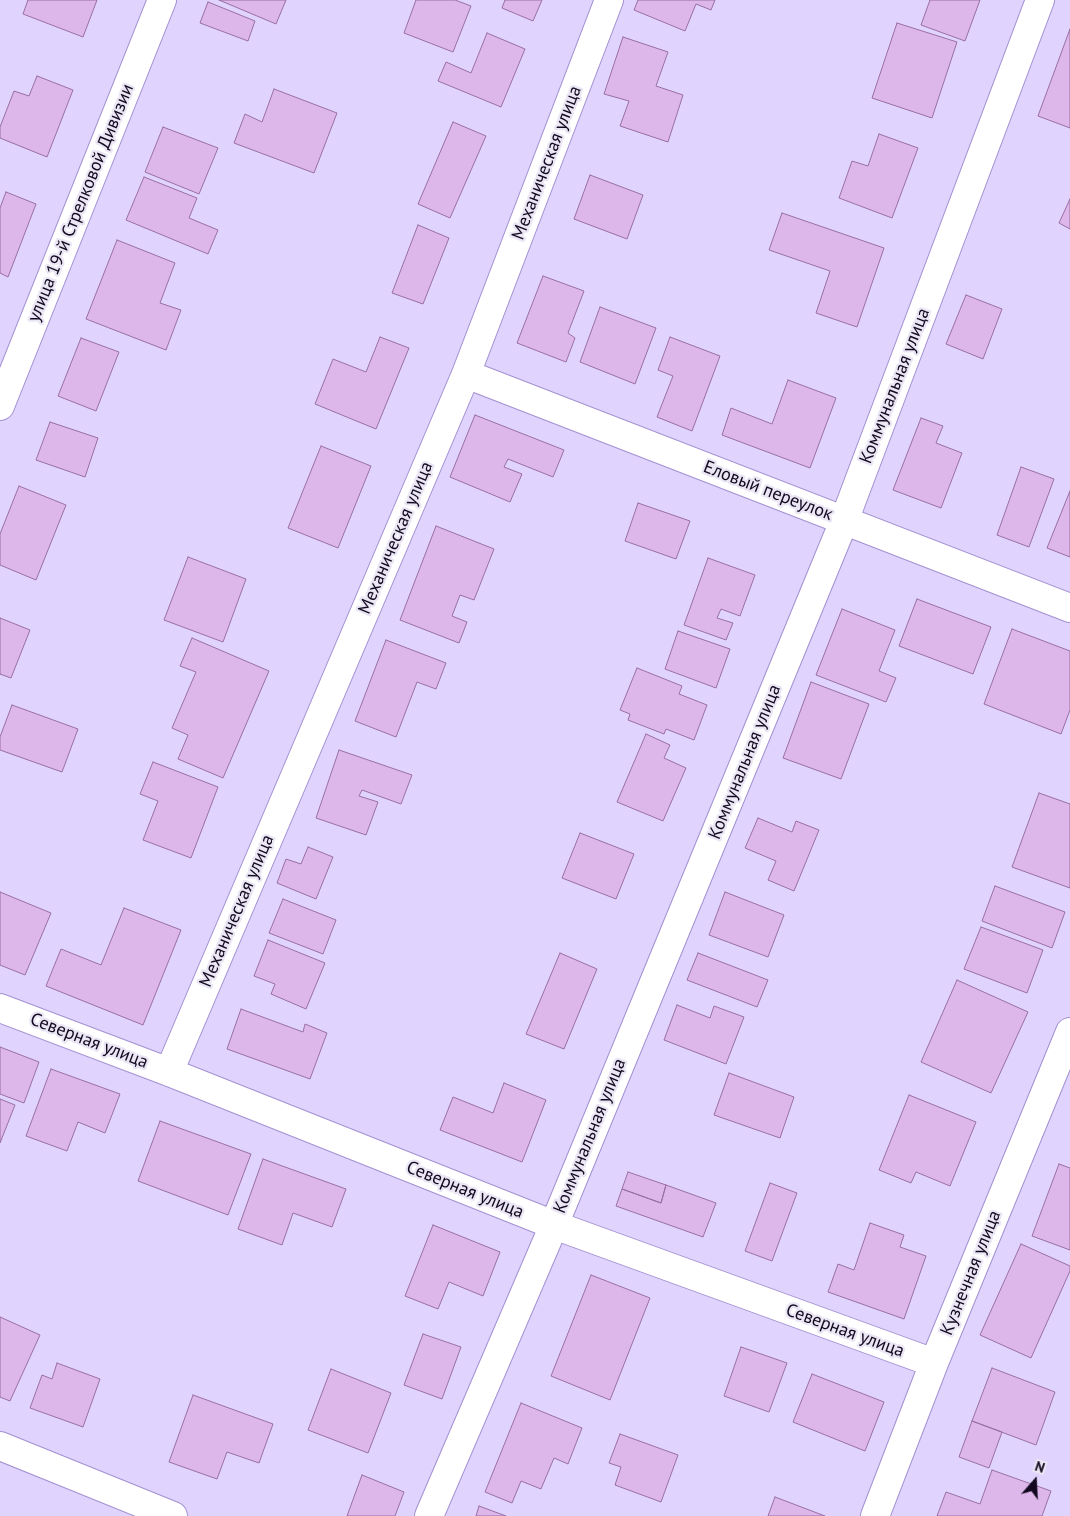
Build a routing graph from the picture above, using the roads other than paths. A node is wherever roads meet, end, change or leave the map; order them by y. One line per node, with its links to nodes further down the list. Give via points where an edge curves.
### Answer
1 (162, 0): 5 (street, улица 19-й Стрелковой Дивизии)
2 (609, 0): 4 (street, Механическая улица)
3 (1040, 0): 6 (street, Коммунальная улица)
4 (466, 374): 6 (street, Еловый переулок); 10 (street, Механическая улица)
5 (0, 406)
6 (844, 521): 7 (street, Еловый переулок); 11 (street, Коммунальная улица)
7 (1070, 608)
8 (0, 1008): 10 (street, Северная улица)
9 (1070, 1032): 12 (street, Кузнечная улица)
10 (169, 1072): 11 (street, Северная улица)
11 (554, 1225): 12 (street, Северная улица); 15 (street, Коммунальная улица)
12 (934, 1363): 16 (street, Кузнечная улица)
13 (0, 1446): 14 (street)
14 (172, 1516)
15 (429, 1516)
16 (875, 1516)

